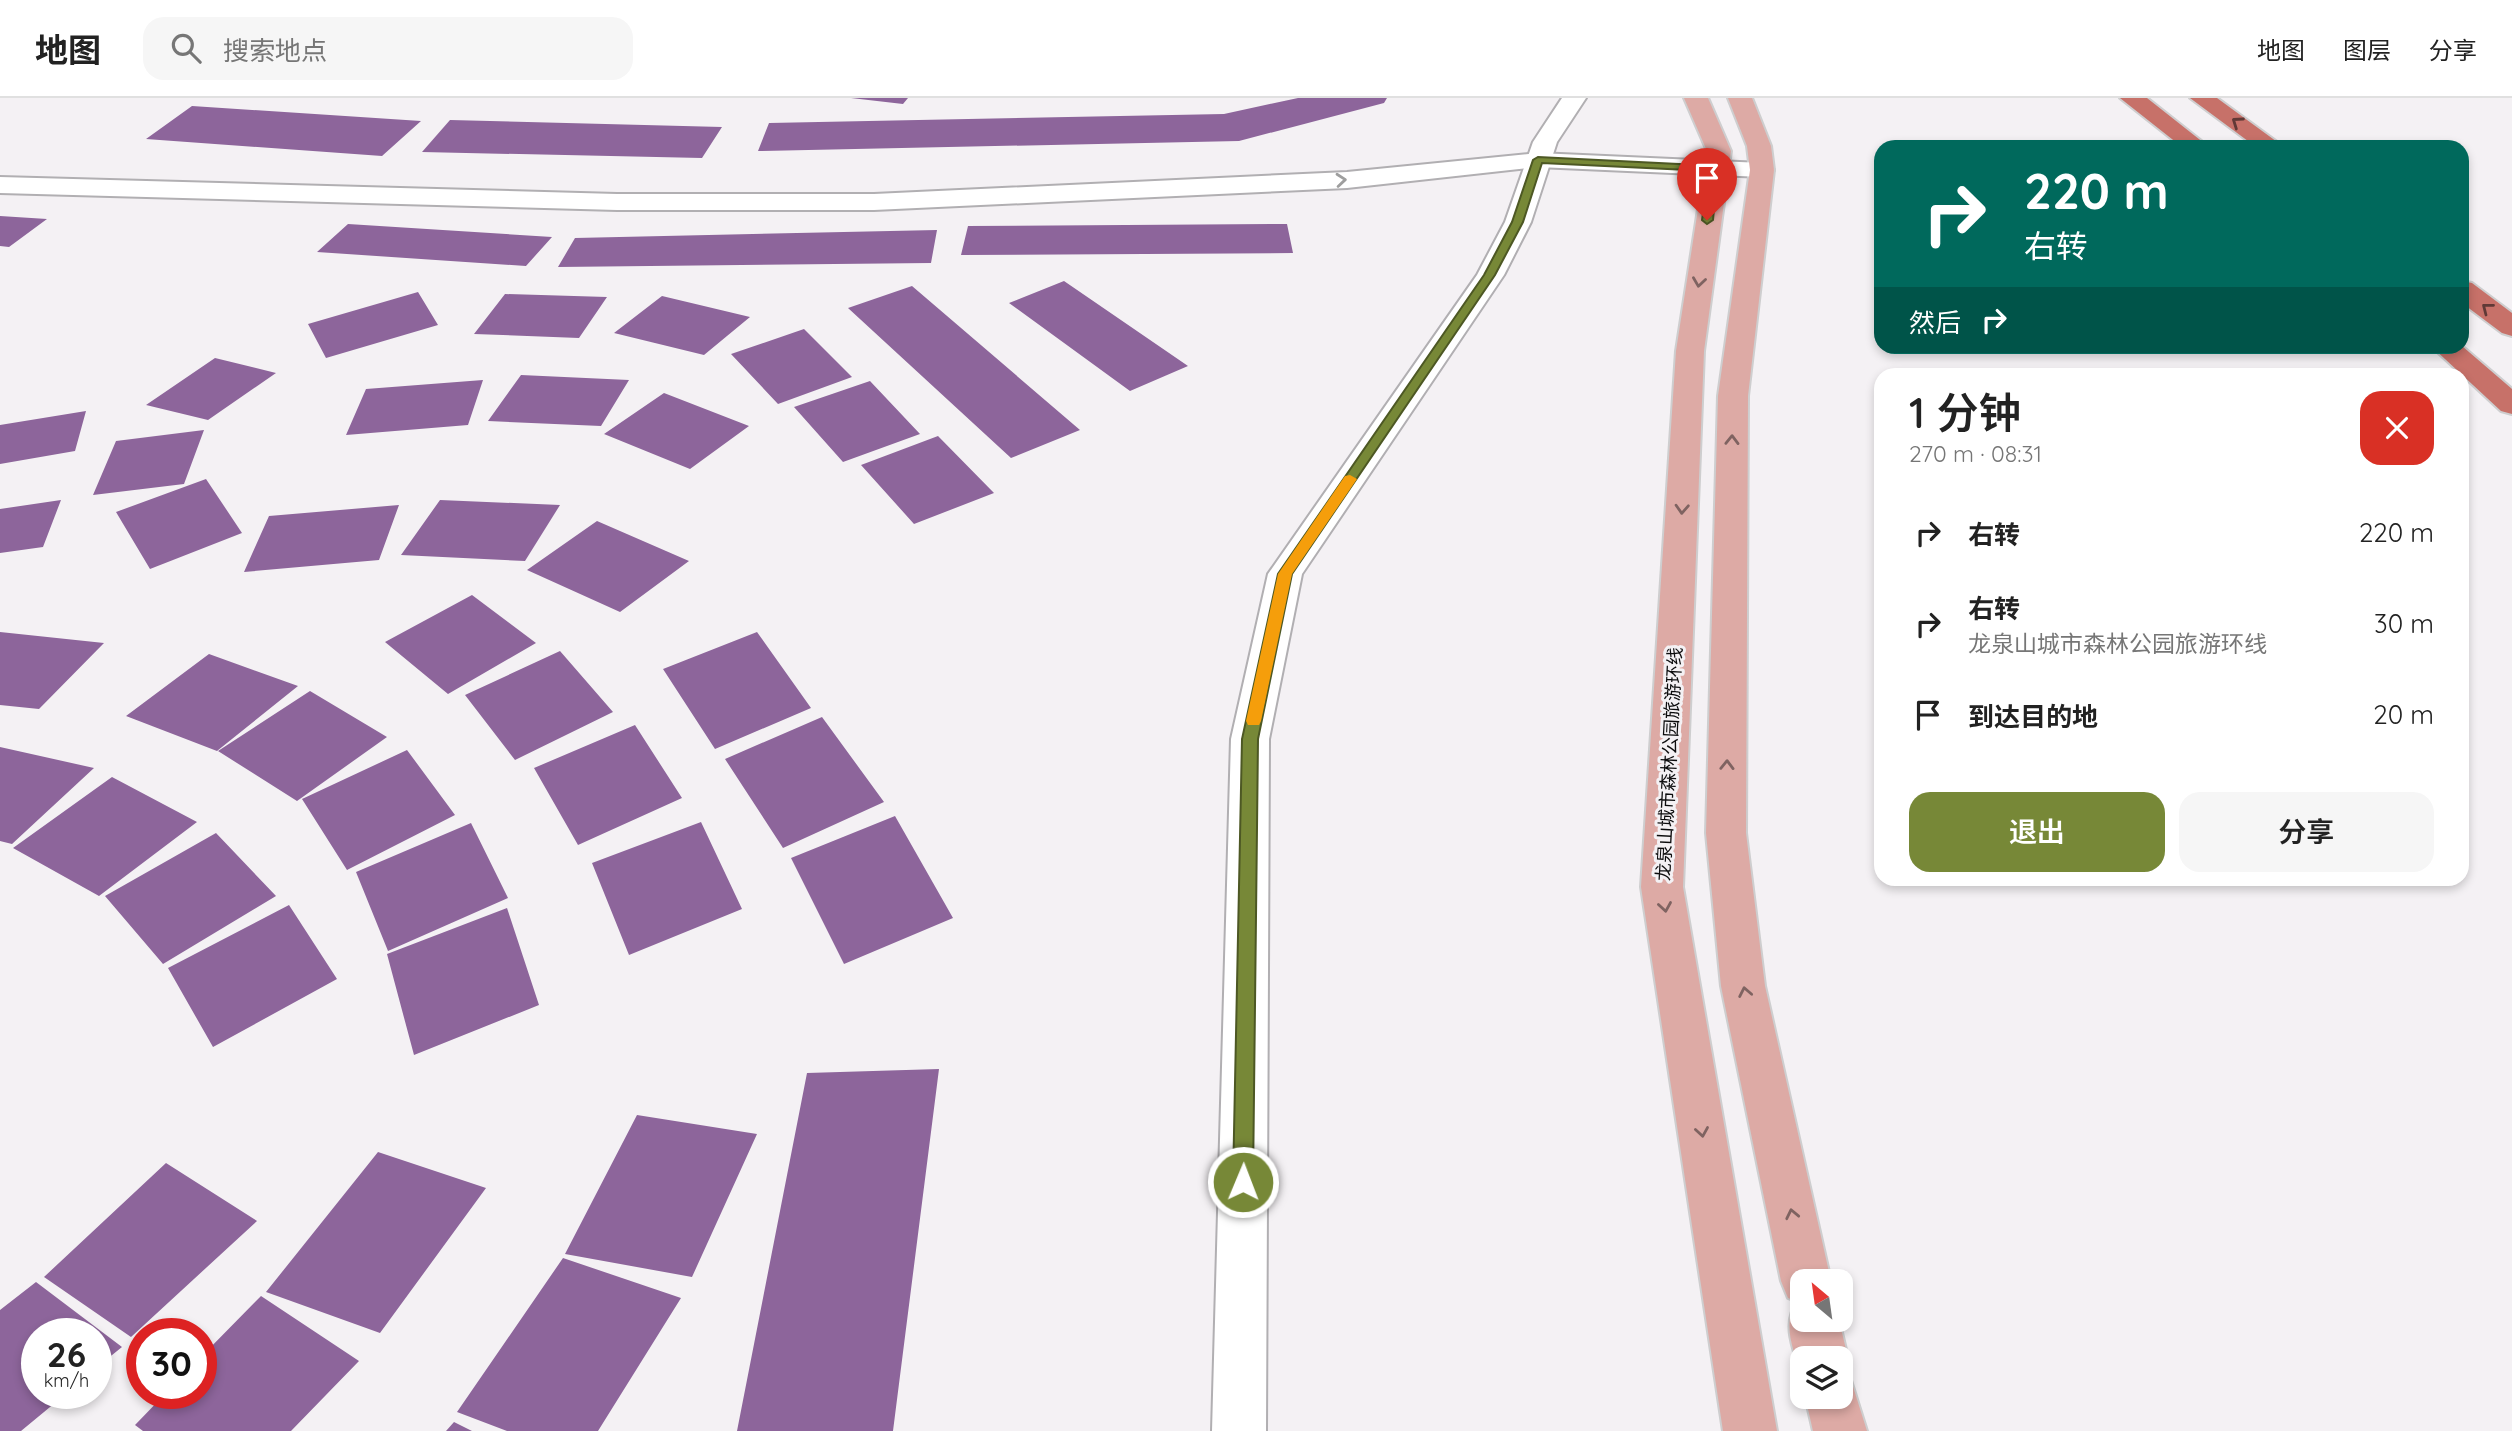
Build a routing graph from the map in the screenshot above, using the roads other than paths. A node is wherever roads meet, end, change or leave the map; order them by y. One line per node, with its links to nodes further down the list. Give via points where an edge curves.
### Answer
1 (1574, 98): 8 (street)
2 (1696, 98): 10 (main road)
3 (1740, 98): 9 (main road)
4 (2132, 98): 6 (highway)
5 (2202, 98): 7 (highway, one-way to 5)
6 (2188, 140)
7 (2262, 140)
8 (1541, 151): 10 (street); 11 (street, via 1459,146 1248,172 892,188); 12 (street, one-way to 8, via 617,202 874,202 1286,184); 19 (street, via 1518,222 1490,275 1285,574 1250,739)
9 (1760, 158): 10 (street); 17 (main road, one-way to 9, via 1743,986 1726,833 1733,396)
10 (1717, 160): 20 (main road, 龙泉山城市森林公园旅游环线, one-way to 20, via 1690,351 1662,887)
11 (0, 170)
12 (0, 185)
13 (2469, 294): 14 (highway, one-way to 13)
14 (2512, 327)
15 (2454, 354): 16 (highway)
16 (2512, 405)
17 (1803, 1269)
18 (1834, 1409): 21 (main road)
19 (1239, 1431)
20 (1750, 1431)
21 (1840, 1431)

